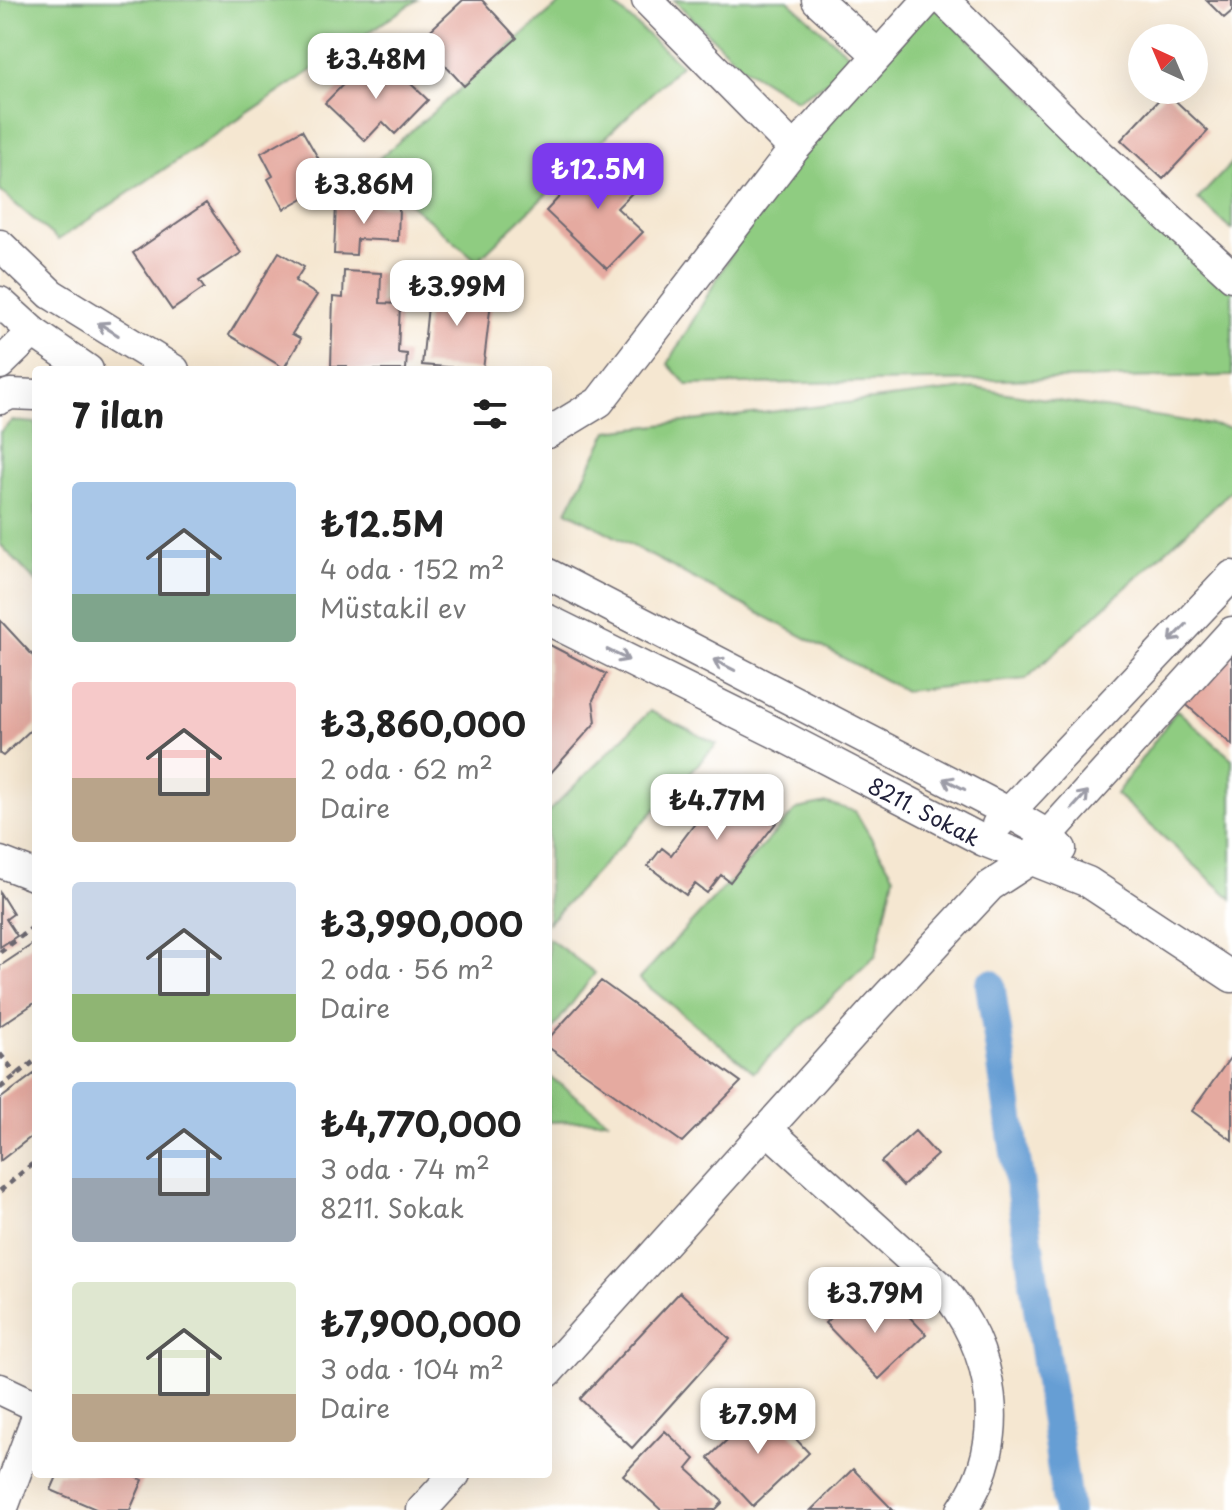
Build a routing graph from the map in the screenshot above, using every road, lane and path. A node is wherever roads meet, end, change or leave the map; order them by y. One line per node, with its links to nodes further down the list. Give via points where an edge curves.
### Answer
1 (647, 0): 6 (street)
2 (817, 0): 5 (street)
3 (928, 0): 5 (street)
4 (944, 0): 8 (street)
5 (878, 55): 6 (street)
6 (794, 149): 16 (street, via 599,402)
7 (0, 245): 13 (street, one-way to 7, via 51,294)
8 (1232, 276)
9 (0, 302): 10 (street)
10 (33, 332): 11 (street); 12 (street)
11 (0, 364)
12 (82, 366)
13 (168, 366)
14 (32, 395): 15 (street)
15 (0, 399)
16 (552, 431)
17 (552, 576): 21 (street, one-way to 17)
18 (1232, 576): 21 (street, one-way to 21)
19 (552, 622): 23 (street, 8211. Sokak, one-way to 23)
20 (1232, 632): 22 (street, one-way to 20)
21 (1008, 812): 22 (street); 23 (street)
22 (1048, 835): 24 (street); 27 (street)
23 (984, 841): 24 (street, 8211. Sokak); 28 (street)
24 (1030, 860): 27 (street, 8211. Sokak); 28 (street)
25 (0, 862): 26 (street)
26 (32, 874)
27 (1088, 882): 31 (street)
28 (990, 886): 36 (street)
29 (32, 928): 30 (path)
30 (0, 952)
31 (1232, 977)
32 (0, 1054): 34 (path)
33 (32, 1063): 34 (path)
34 (17, 1075): 35 (path)
35 (0, 1088)
36 (767, 1129): 39 (street); 46 (street, via 940,1286 971,1328 993,1416 983,1472)
37 (32, 1164): 38 (path)
38 (0, 1191)
39 (552, 1368)
40 (0, 1389): 41 (street)
41 (32, 1404)
42 (32, 1430): 44 (street)
43 (451, 1478): 45 (street)
44 (2, 1510)
45 (422, 1510)
46 (962, 1510)

